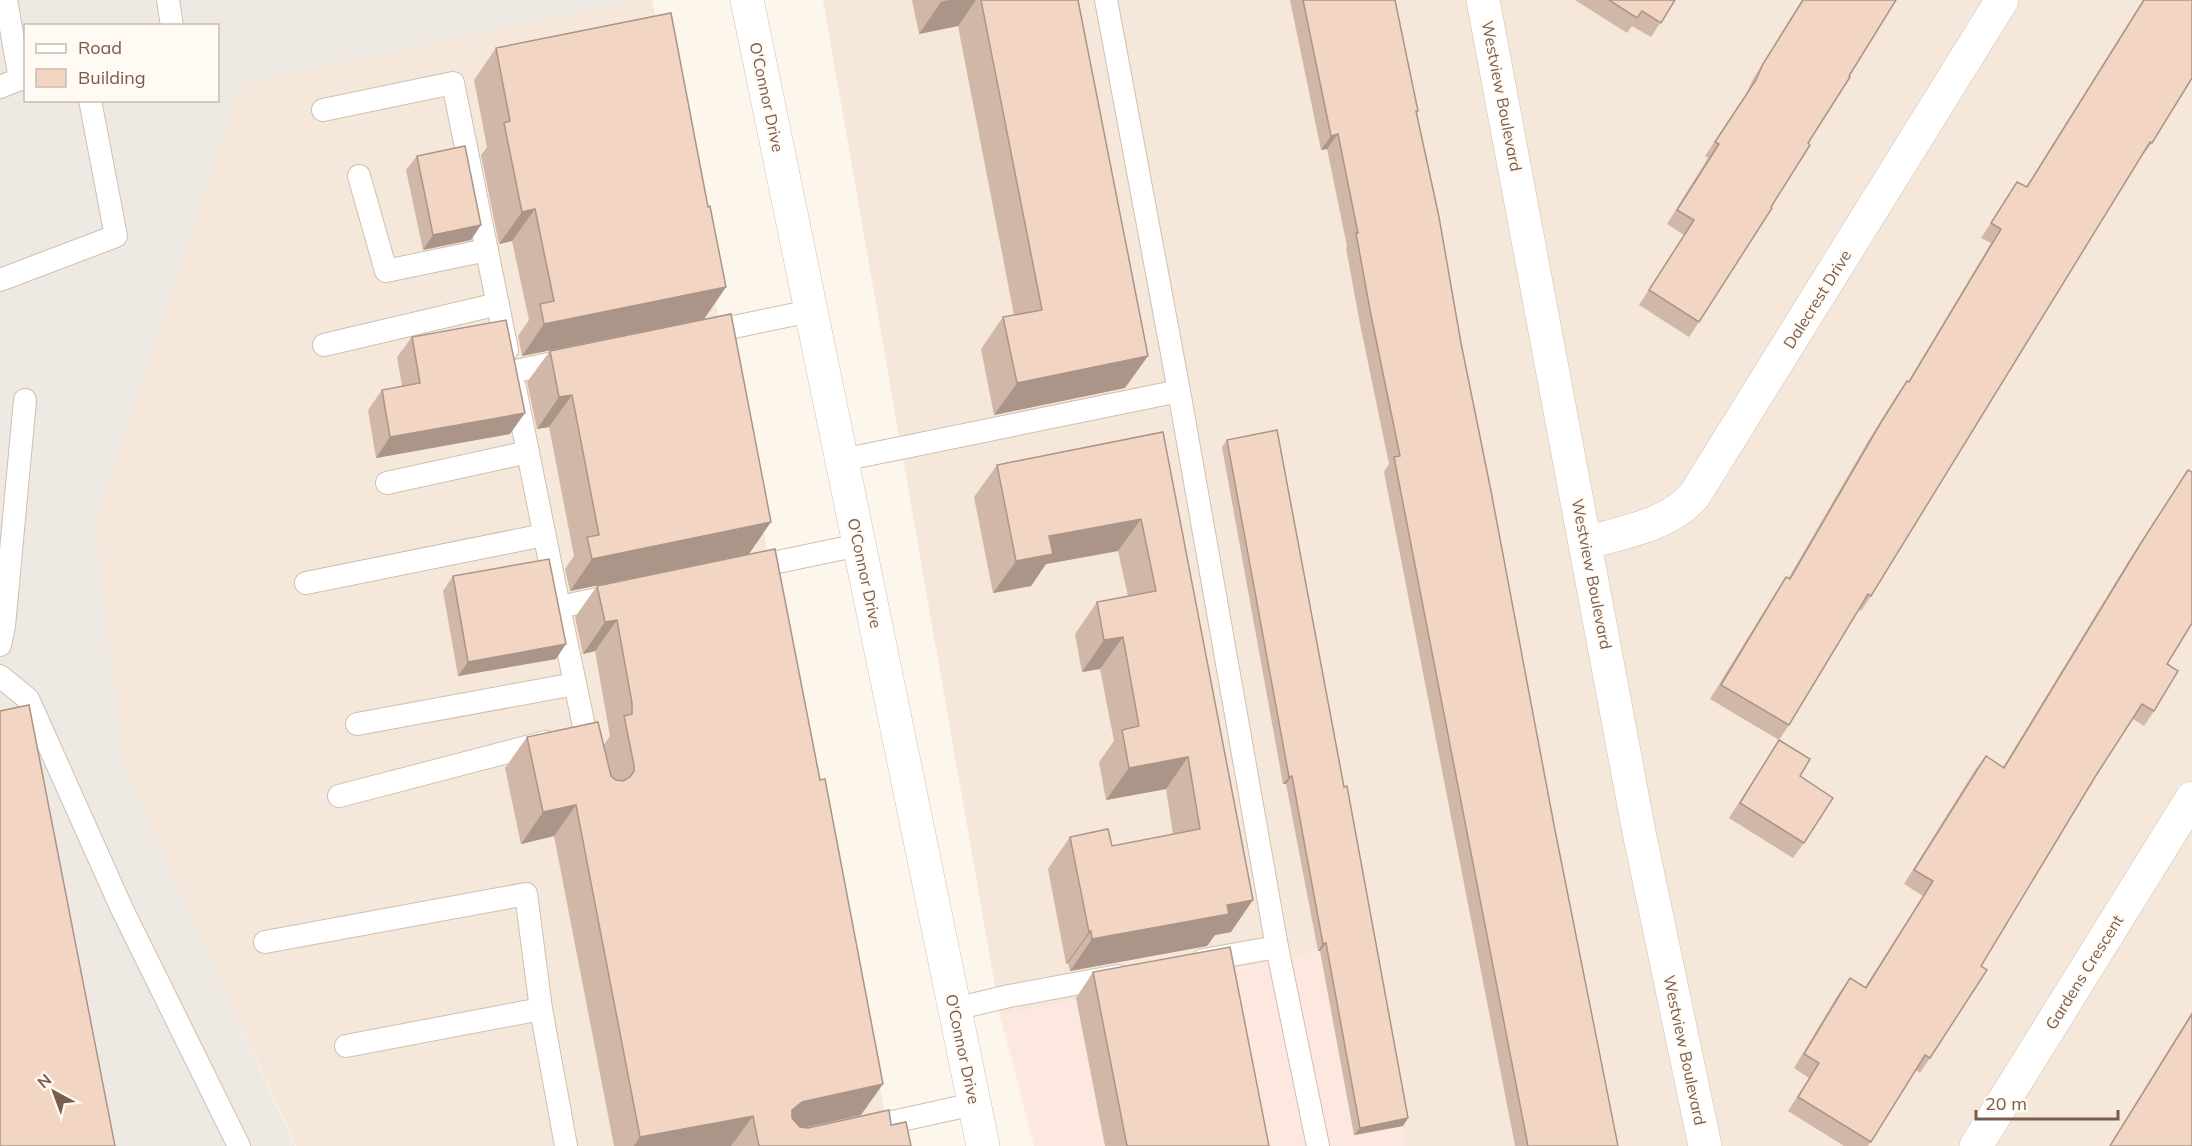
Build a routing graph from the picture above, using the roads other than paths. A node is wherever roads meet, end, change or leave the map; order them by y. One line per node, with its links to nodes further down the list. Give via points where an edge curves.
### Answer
1 (6, 0): 8 (lane)
2 (168, 0): 7 (lane)
3 (747, 0): 15 (street, O'Connor Drive)
4 (1106, 0): 20 (lane)
5 (1483, 0): 26 (street, Westview Boulevard)
6 (2002, 0): 26 (street, Dalecrest Drive, via 1694,496 1684,508 1656,522)
7 (172, 24)
8 (15, 82)
9 (90, 102): 13 (lane, via 116,236)
10 (323, 110): 12 (lane, via 453,83)
11 (359, 176): 12 (lane, via 386,271)
12 (486, 250): 14 (lane)
13 (0, 280)
14 (498, 304): 17 (lane); 19 (lane)
15 (811, 311): 16 (lane); 23 (street, O'Connor Drive)
16 (686, 337)
17 (324, 345)
18 (593, 356): 19 (lane)
19 (511, 372): 22 (lane)
20 (1179, 392): 23 (lane); 41 (lane)
21 (25, 400): 32 (lane)
22 (528, 452): 24 (lane); 25 (lane)
23 (842, 460): 27 (street, O'Connor Drive)
24 (387, 483)
25 (544, 535): 29 (lane); 31 (lane)
26 (1586, 543): 53 (street, Westview Boulevard, via 1639,832)
27 (859, 545): 28 (lane); 45 (street, O'Connor Drive)
28 (732, 571)
29 (306, 583)
30 (640, 590): 31 (lane)
31 (559, 606): 34 (lane)
32 (0, 645)
33 (0, 676): 49 (lane, via 28,699 122,909)
34 (575, 684): 35 (lane); 36 (lane)
35 (357, 724)
36 (586, 733): 37 (lane); 38 (lane)
37 (595, 777)
38 (339, 796)
39 (2192, 798): 54 (street, Gardens Crescent)
40 (265, 942): 44 (lane, via 526,894)
41 (1277, 947): 42 (lane); 52 (lane)
42 (1184, 964)
43 (1137, 972): 45 (lane)
44 (541, 1009): 46 (lane); 50 (lane)
45 (954, 1009): 47 (street, O'Connor Drive)
46 (346, 1046)
47 (974, 1104): 48 (lane); 51 (street, O'Connor Drive)
48 (837, 1134)
49 (239, 1146)
50 (566, 1146)
51 (983, 1146)
52 (1318, 1146)
53 (1705, 1146)
54 (1976, 1146)

